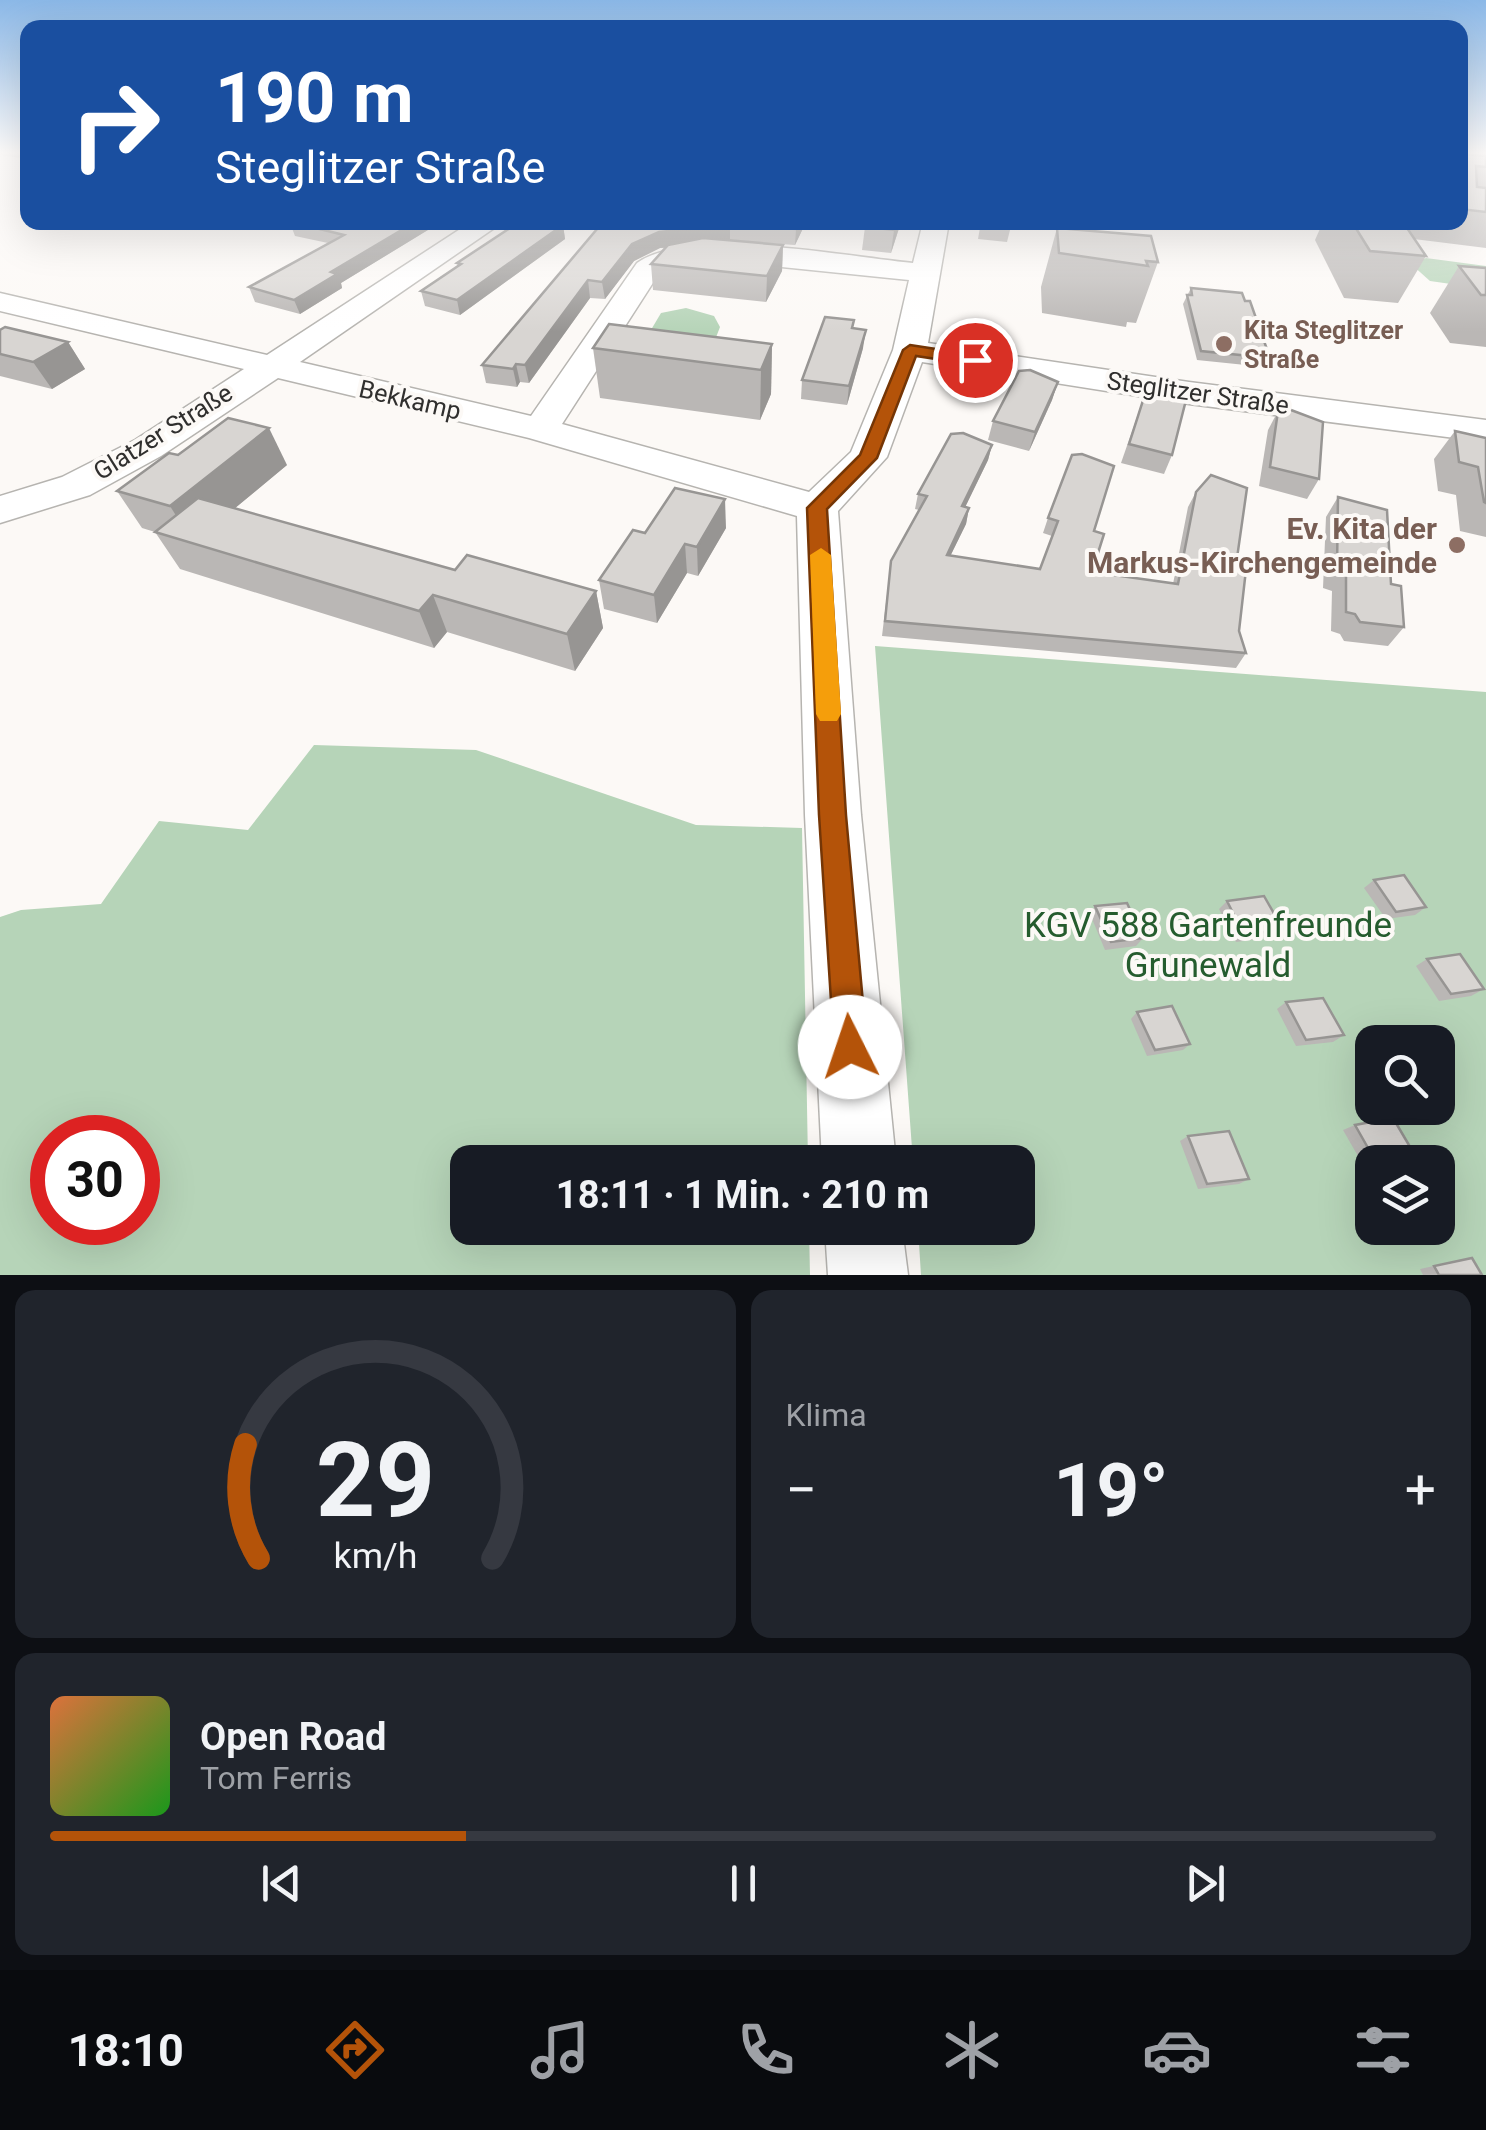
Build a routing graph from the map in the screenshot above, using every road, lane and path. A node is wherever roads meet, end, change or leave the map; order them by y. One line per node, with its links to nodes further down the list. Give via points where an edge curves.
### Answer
1 (478, 230): 6 (street, Glatzer Straße)
2 (934, 230): 3 (street)
3 (926, 273): 5 (street); 7 (street, via 704,251 658,261)
4 (0, 302): 6 (street, Bekkamp)
5 (910, 350): 8 (street, Steglitzer Straße); 9 (street, via 868,458)
6 (267, 367): 7 (street, Bekkamp); 10 (street, Glatzer Straße, via 148,448 76,486)
7 (540, 430): 9 (street, Bekkamp)
8 (1486, 430)
9 (817, 508): 11 (street)
10 (0, 510)
11 (858, 1145)
12 (865, 1245): 13 (street)
13 (868, 1275)

